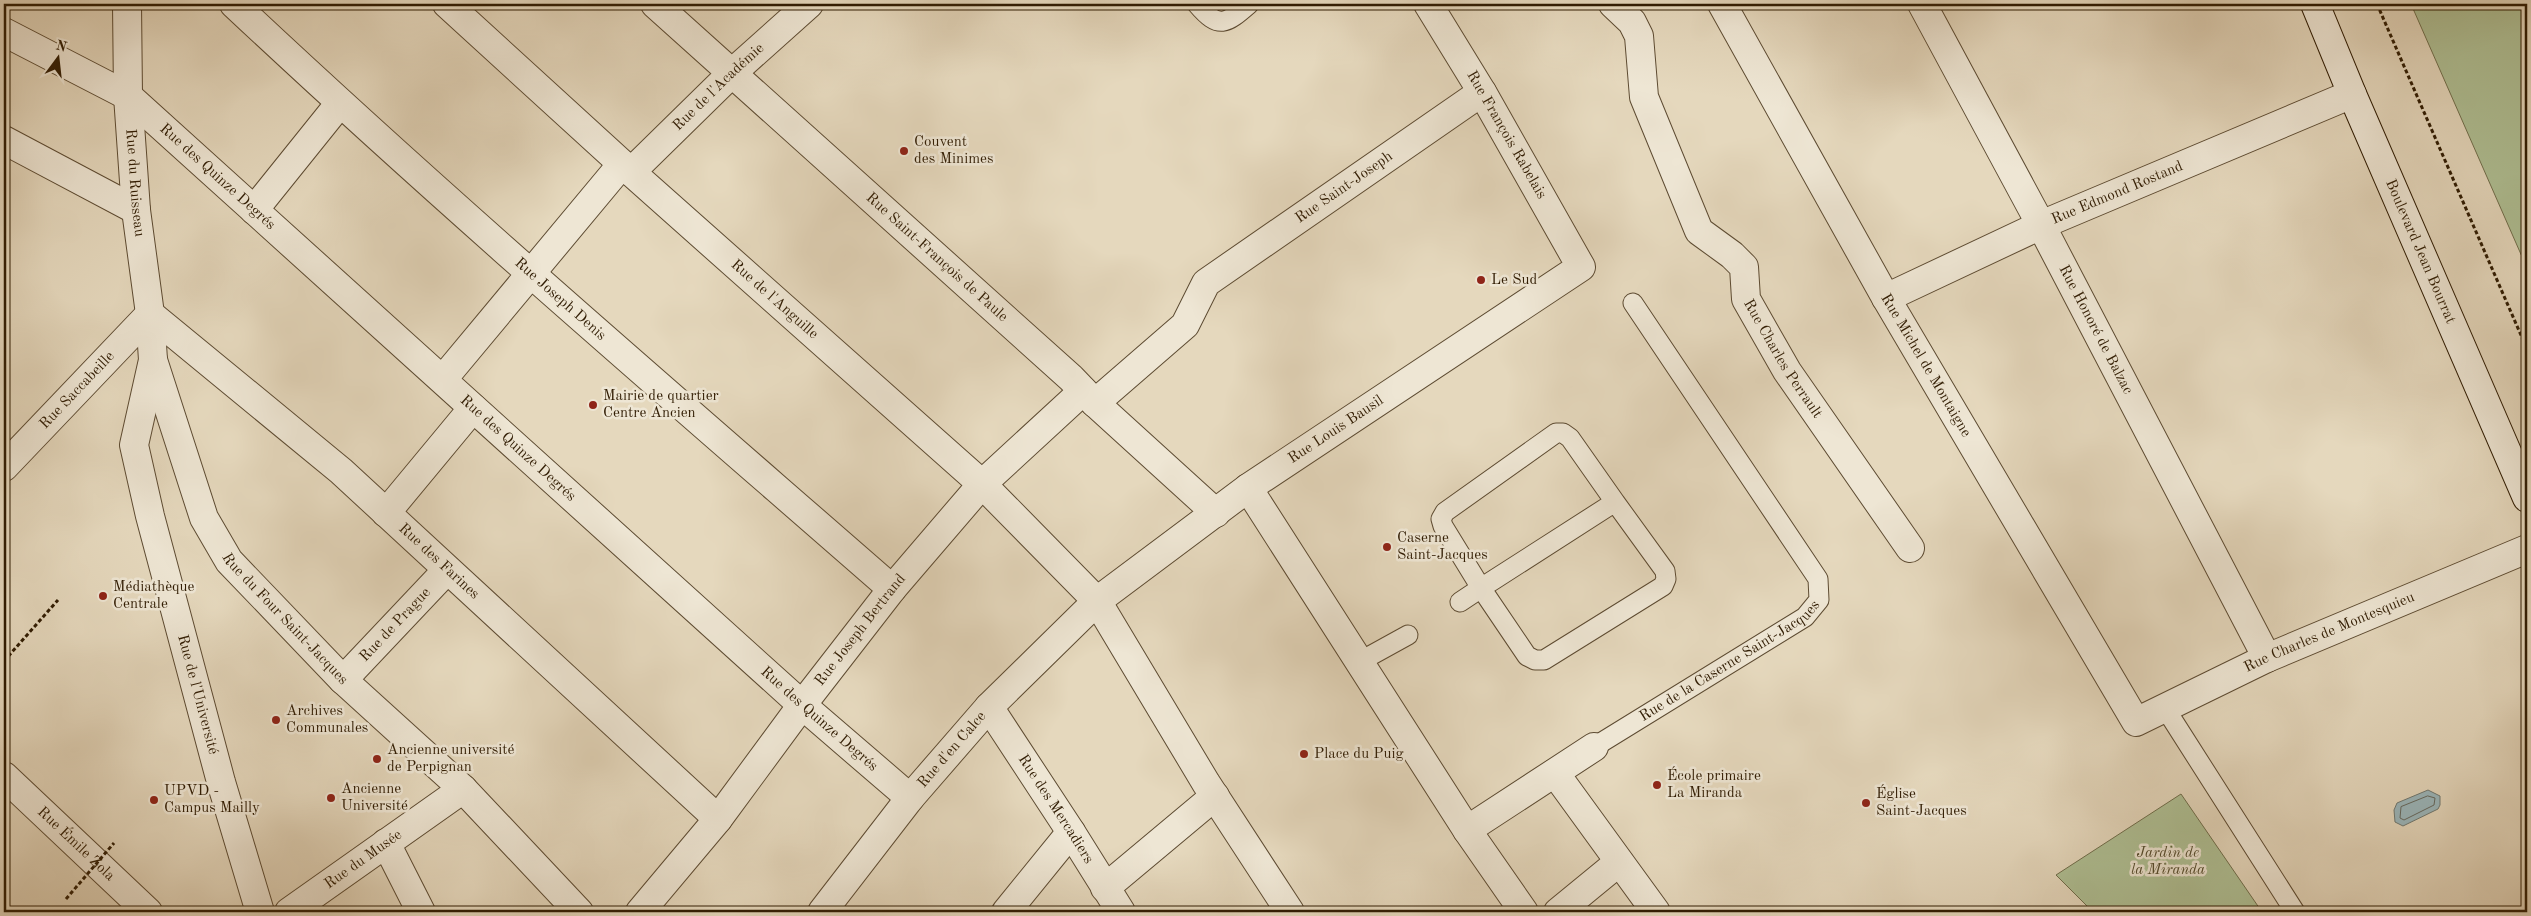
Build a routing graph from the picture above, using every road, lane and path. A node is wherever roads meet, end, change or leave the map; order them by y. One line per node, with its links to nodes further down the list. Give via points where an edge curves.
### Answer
1 (127, 4): 18 (street, Rue du Ruisseau)
2 (234, 4): 19 (street, Rue Joseph Denis)
3 (447, 4): 21 (street, Rue de l'Anguille)
4 (655, 4): 15 (street, Rue Saint-François de Paule)
5 (809, 4): 15 (street, Rue de l'Académie)
6 (1197, 4): 7 (lane, via 1209,18 1218,22 1230,20)
7 (1249, 4)
8 (1428, 4): 16 (street, Rue François Rabelais)
9 (1613, 4): 43 (street, Rue Charles Perrault, via 1632,22 1639,36 1644,97 1699,231 1732,254 1744,267 1746,299 1787,371)
10 (1722, 4): 28 (street, Rue Michel de Montaigne)
11 (1922, 4): 24 (street, Rue Honoré de Balzac)
12 (2315, 4): 17 (street, Boulevard Jean Bourrat)
13 (2377, 4): 31 (path)
14 (4, 32): 18 (street, Rue des Quinze Degrés)
15 (732, 73): 21 (street, Rue de l'Académie); 34 (street, Rue Saint-François de Paule)
16 (1482, 92): 25 (street, Rue François Rabelais); 27 (street, Rue Saint-Joseph)
17 (2352, 94): 24 (street, Rue Edmond Rostand); 39 (street, Boulevard Jean Bourrat)
18 (128, 96): 22 (street, Rue du Ruisseau); 23 (street, Rue des Quinze Degrés)
19 (340, 103): 23 (street); 26 (street, Rue Joseph Denis)
20 (4, 140): 22 (street)
21 (626, 168): 26 (street, Rue de l'Académie); 37 (street, Rue de l'Anguille)
22 (136, 210): 30 (street, Rue du Ruisseau)
23 (254, 210): 33 (street, Rue des Quinze Degrés)
24 (2041, 224): 28 (street, Rue Edmond Rostand); 52 (street, Rue Honoré de Balzac)
25 (1581, 267): 38 (street, Rue Louis Bausil)
26 (530, 273): 33 (street, Rue de l'Académie); 47 (street, Rue Joseph Denis)
27 (1206, 283): 34 (street, Rue Joseph Bertrand, via 1185,324)
28 (1886, 298): 59 (street, Rue Michel de Montaigne)
29 (1633, 302): 60 (lane, Rue de la Caserne Saint-Jacques, via 1818,578 1819,600 1805,617)
30 (150, 314): 32 (street, Rue du Ruisseau); 36 (street, Rue Saccabeille); 41 (street, Rue des Farines, via 341,471)
31 (2527, 349)
32 (153, 360): 55 (street, Rue du Four Saint-Jacques, via 204,518 229,561); 75 (street, Rue de l'Université, via 134,445 219,772)
33 (443, 379): 35 (street, Rue des Quinze Degrés)
34 (1089, 397): 37 (street, Rue Joseph Bertrand); 42 (street, Rue Saint-François de Paule)
35 (473, 408): 41 (street); 56 (street, Rue des Quinze Degrés)
36 (4, 467)
37 (982, 484): 47 (street, Rue Joseph Bertrand); 49 (street, Rue de l'Anguille)
38 (1248, 488): 42 (street, Rue Louis Bausil); 54 (street)
39 (2527, 498)
40 (1615, 502): 46 (lane); 46 (lane, via 1570,438 1556,433 1441,518); 46 (lane, via 1665,571 1663,586 1544,660 1527,656)
41 (386, 513): 45 (street, Rue des Farines)
42 (1216, 513): 49 (street, Rue Louis Bausil)
43 (1910, 548)
44 (2527, 548): 52 (street, Rue Charles de Montesquieu)
45 (447, 570): 55 (street, Rue de Prague); 66 (street, Rue des Farines)
46 (1481, 588): 50 (lane)
47 (892, 589): 56 (street, Rue Joseph Bertrand)
48 (58, 600): 53 (path)
49 (1097, 601): 57 (street, Rue d'en Calce); 64 (street)
50 (1460, 602)
51 (1408, 636): 54 (lane)
52 (2267, 658): 58 (street, Rue Charles de Montesquieu)
53 (4, 661)
54 (1359, 662): 67 (street)
55 (343, 680): 63 (street, Rue du Four Saint-Jacques)
56 (802, 705): 65 (street, Rue des Quinze Degrés); 66 (street, Rue Joseph Bertrand)
57 (989, 707): 65 (street, Rue d'en Calce); 68 (street, Rue des Mercadiers)
58 (2165, 708): 59 (street, Rue Charles de Montesquieu); 87 (lane)
59 (2136, 722)
60 (1594, 747): 61 (street, Rue de la Caserne Saint-Jacques)
61 (1555, 773): 67 (street, Rue de la Caserne Saint-Jacques); 71 (street)
62 (4, 776): 74 (street, Rue Émile Zola)
63 (463, 789): 70 (street, Rue du Musée); 78 (street, Rue du Four Saint-Jacques)
64 (1215, 796): 72 (street); 83 (street)
65 (910, 798): 80 (street, Rue d'en Calce)
66 (718, 819): 79 (street, Rue Joseph Bertrand)
67 (1467, 830): 84 (street)
68 (1071, 832): 72 (street, Rue des Mercadiers); 81 (street)
69 (114, 843): 73 (path, bridge)
70 (386, 843): 76 (street, Rue du Musée); 77 (street)
71 (1619, 862): 85 (street); 86 (street)
72 (1105, 888): 82 (street, Rue des Mercadiers)
73 (66, 899)
74 (148, 912)
75 (260, 912)
76 (289, 912)
77 (421, 912)
78 (579, 912)
79 (640, 912)
80 (822, 912)
81 (1006, 912)
82 (1121, 912)
83 (1290, 912)
84 (1524, 912)
85 (1558, 912)
86 (1656, 912)
87 (2295, 912)

